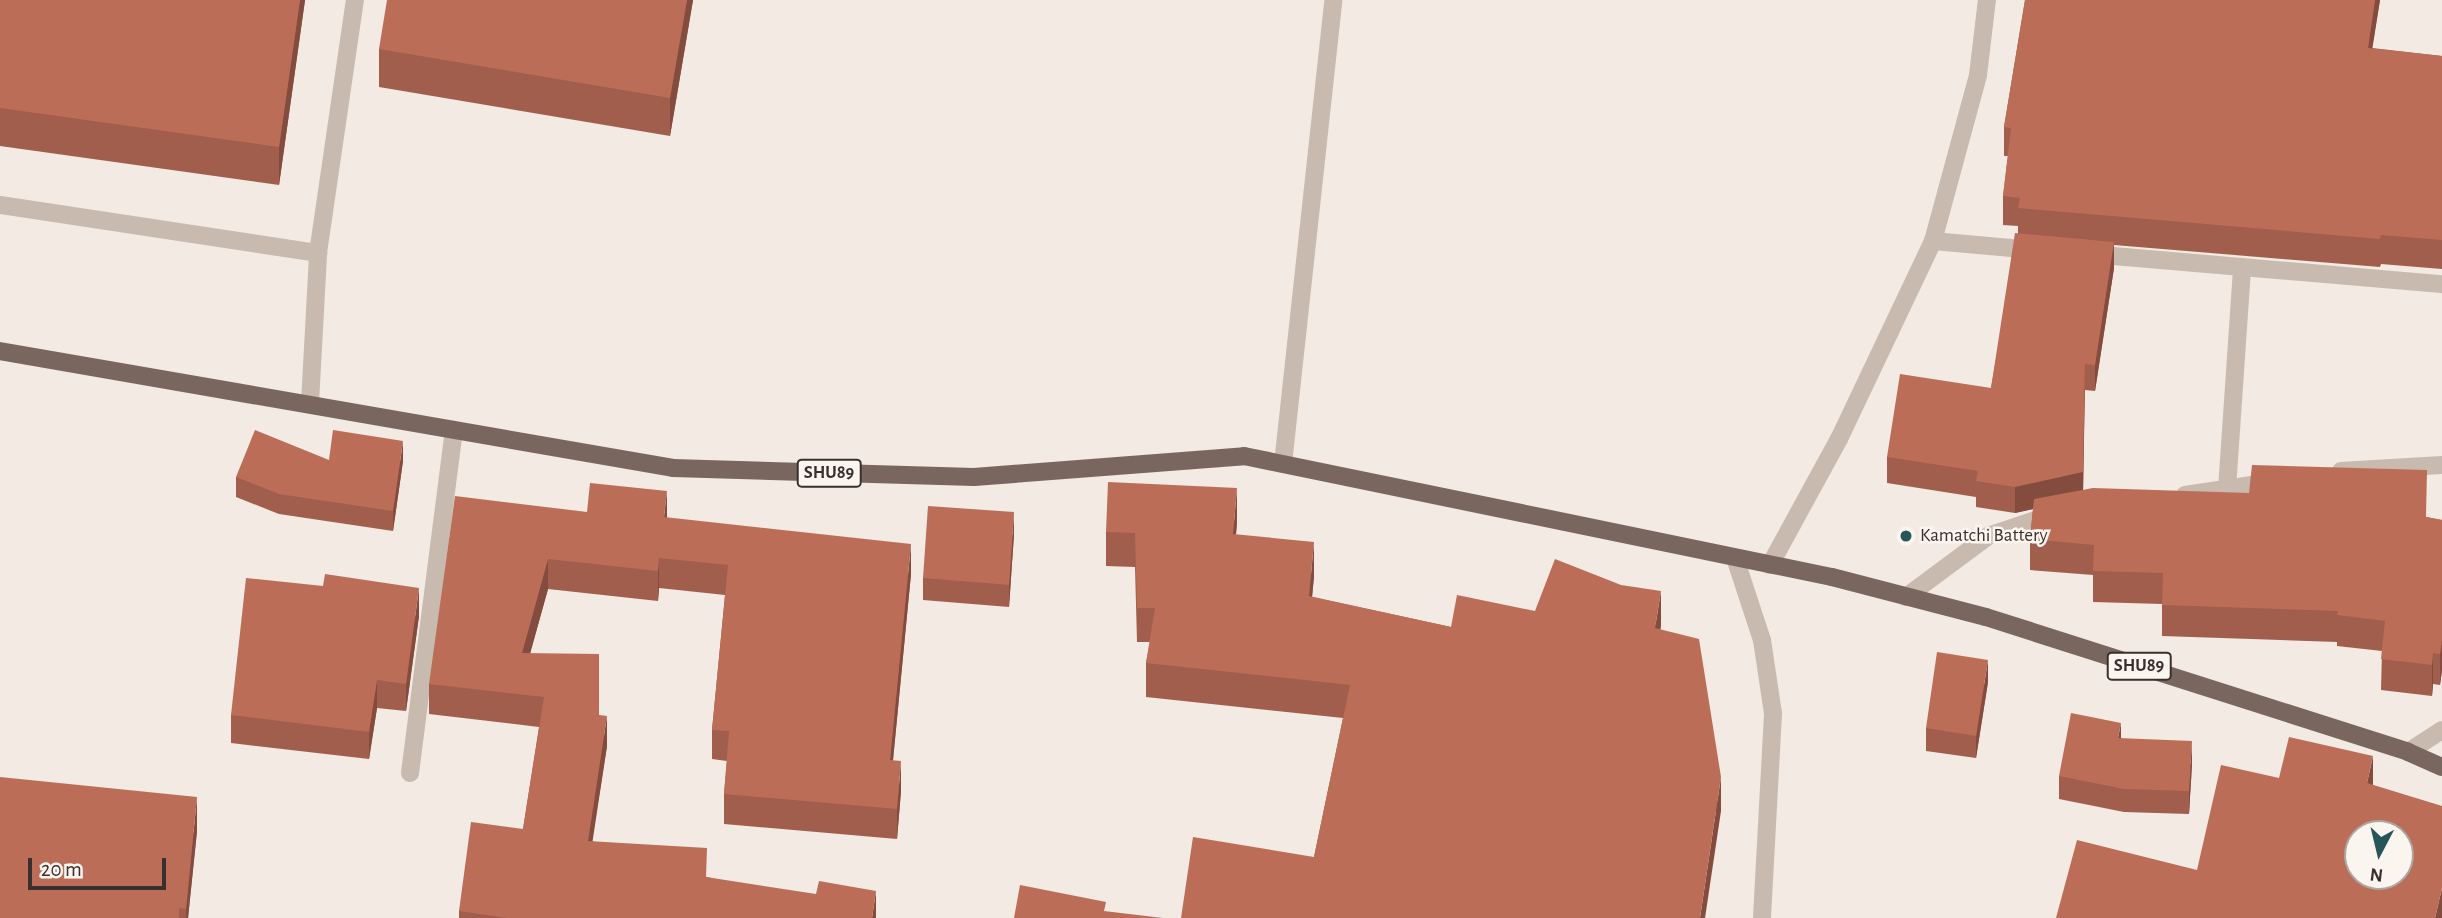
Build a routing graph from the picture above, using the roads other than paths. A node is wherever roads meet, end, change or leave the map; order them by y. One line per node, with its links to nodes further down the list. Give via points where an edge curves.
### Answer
1 (355, 0): 6 (street)
2 (1333, 0): 12 (street)
3 (1987, 0): 5 (street, via 1978,75)
4 (0, 205): 6 (street)
5 (1933, 241): 7 (street); 20 (street, via 1839,439)
6 (318, 253): 10 (street)
7 (2242, 268): 8 (street); 16 (street)
8 (2442, 284)
9 (0, 351): 10 (main road, SHU89)
10 (310, 403): 11 (main road, SHU89)
11 (454, 430): 12 (main road, SHU89, via 673,468 974,477 1244,456); 25 (street)
12 (1283, 464): 19 (main road, SHU89)
13 (2442, 465): 14 (street, via 2367,467)
14 (2316, 475)
15 (2291, 479): 16 (street)
16 (2227, 489): 17 (street)
17 (2165, 498)
18 (2076, 510): 21 (street, via 2037,516 1988,536)
19 (1735, 558): 20 (main road, SHU89); 26 (street, via 1762,640 1773,714)
20 (1770, 565): 21 (main road, SHU89)
21 (1906, 597): 23 (main road, SHU89, via 1986,617)
22 (2442, 730): 23 (street)
23 (2408, 752): 24 (main road, SHU89)
24 (2442, 767)
25 (410, 773)
26 (1762, 918)

